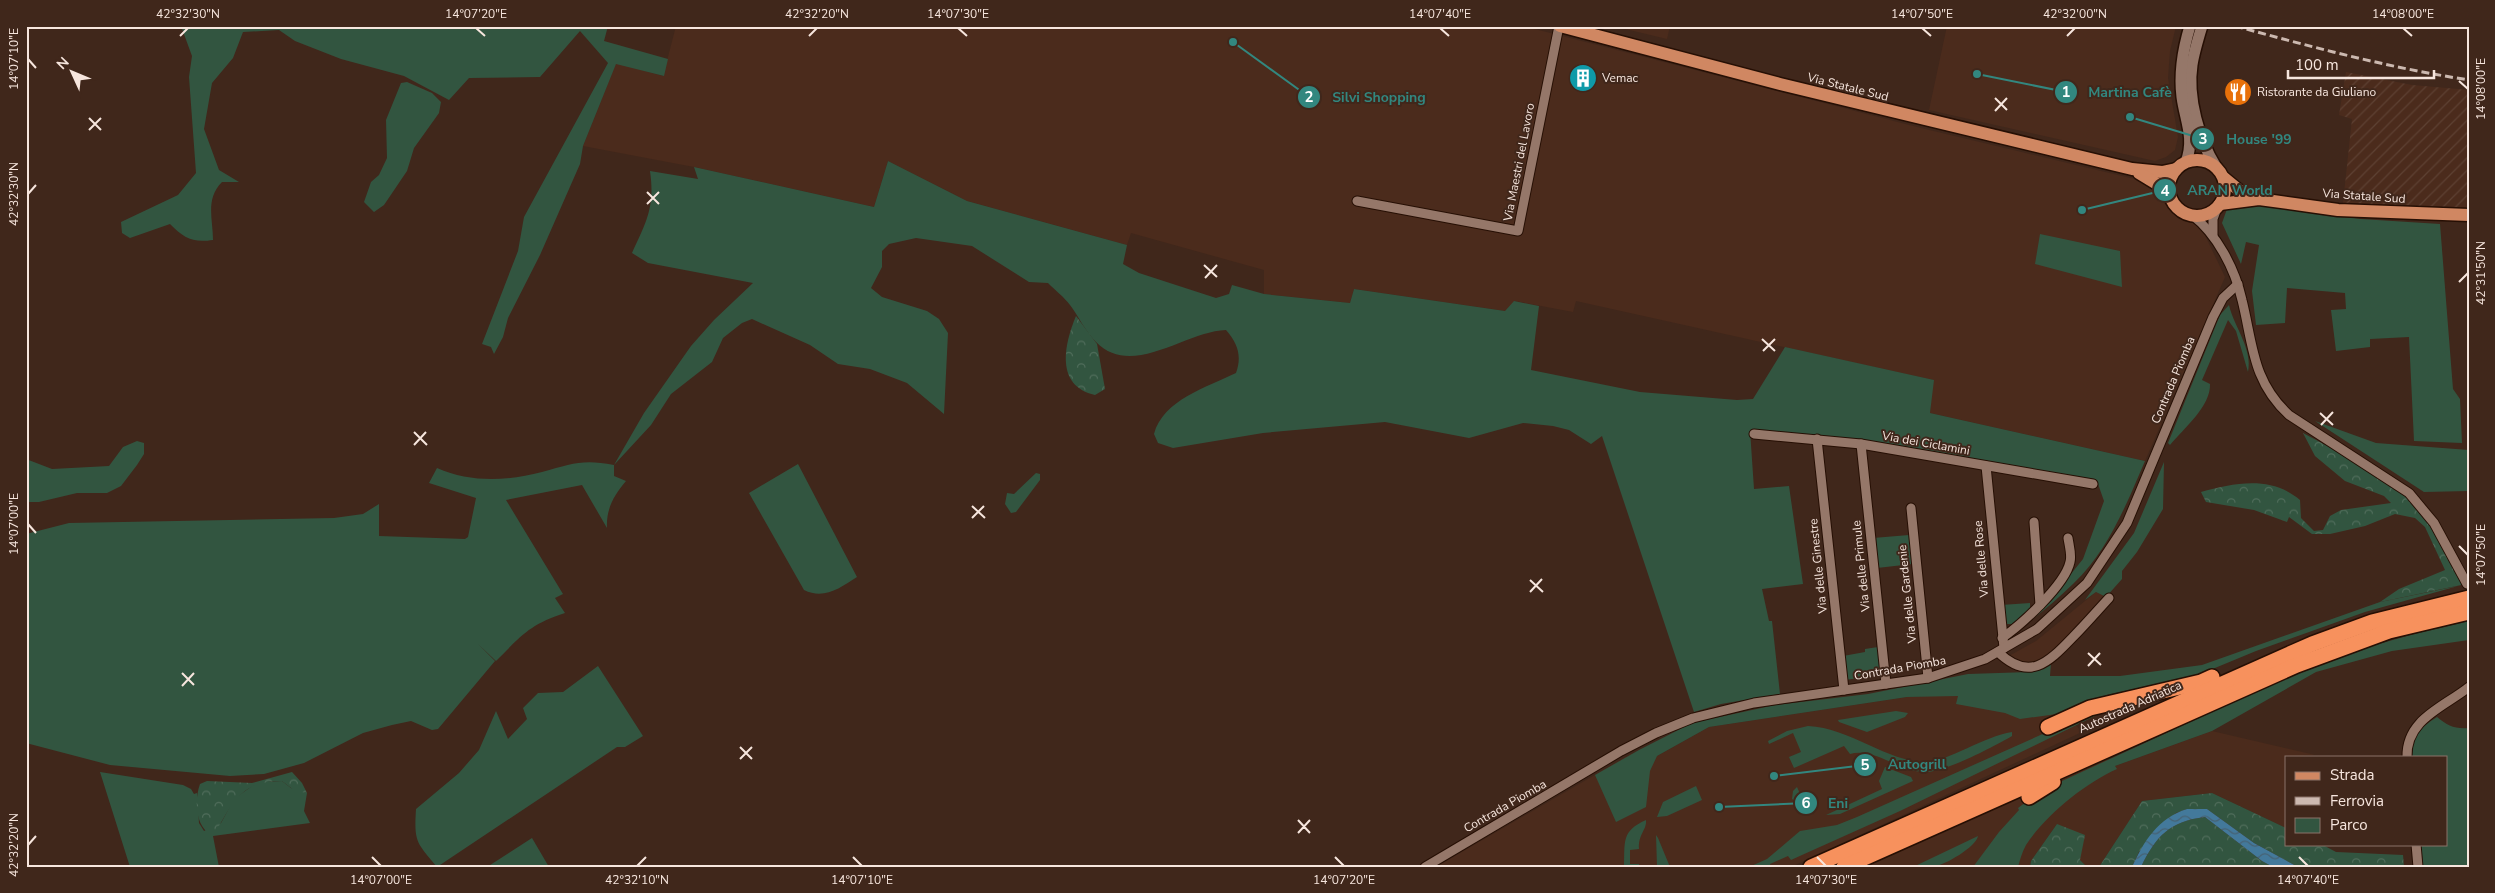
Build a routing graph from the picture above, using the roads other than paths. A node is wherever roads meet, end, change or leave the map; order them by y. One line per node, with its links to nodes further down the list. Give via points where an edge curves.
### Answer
1 (2190, 26): 4 (street, via 2181,74 2191,144)
2 (2202, 26): 5 (street, via 2192,65 2193,95 2206,151)
3 (1566, 27): 6 (main road, Via Statale Sud, via 1789,86); 9 (street, Via Maestri del Lavoro, via 1518,230)
4 (2181, 166): 5 (main road, via 2202,160); 6 (main road, via 2162,172); 10 (main road, via 2170,182)
5 (2216, 167): 7 (main road)
6 (2132, 169): 10 (main road, via 2155,181)
7 (2224, 178): 8 (main road, via 2242,192); 11 (main road, via 2225,192)
8 (2259, 199): 11 (main road); 13 (main road, Via Statale Sud, via 2338,210)
9 (1358, 201)
10 (2174, 202): 12 (main road)
11 (2218, 206): 12 (main road, via 2206,214); 14 (street, via 2213,219)
12 (2192, 215): 14 (street)
13 (2469, 215)
14 (2214, 238): 15 (street)
15 (2238, 284): 24 (street, via 2254,359 2276,401 2289,415 2409,492 2434,523); 29 (street, Contrada Piomba, via 2223,298 2213,317 2127,523 2098,570 2076,595 2037,629)
16 (1754, 434): 17 (street, Via dei Ciclamini)
17 (1817, 439): 18 (street, Via dei Ciclamini); 34 (street, Via delle Ginestre)
18 (1861, 444): 19 (street, Via dei Ciclamini); 32 (street, Via delle Primule)
19 (1986, 466): 20 (street, Via dei Ciclamini); 28 (street, Via delle Rose)
20 (2094, 484)
21 (1910, 508): 31 (street, Via delle Gardenie)
22 (2034, 522): 26 (street)
23 (2068, 538): 26 (street, via 2070,562)
24 (2468, 591): 30 (highway, Autostrada Adriatica, via 2372,622)
25 (2109, 598): 29 (street, via 2056,654 2041,665 2016,665)
26 (2040, 604): 28 (street)
27 (2469, 612): 35 (highway, via 2389,630 2338,648)
28 (2002, 638): 29 (street, Via delle Rose)
29 (2001, 650): 31 (street, Contrada Piomba, via 1966,667)
30 (2269, 661): 36 (highway, via 2258,658 2201,682 2090,708); 41 (highway, Autostrada Adriatica)
31 (1928, 678): 32 (street, Contrada Piomba)
32 (1886, 684): 34 (street, Contrada Piomba)
33 (2469, 687): 37 (street, via 2420,722 2409,740)
34 (1844, 690): 40 (street, Contrada Piomba, via 1728,708 1656,733)
35 (2160, 725): 38 (highway, via 2150,738 2050,783); 42 (highway)
36 (2048, 727)
37 (2407, 756)
38 (2029, 797)
39 (2416, 848): 43 (street)
40 (1425, 867)
41 (1812, 867)
42 (1844, 867)
43 (2418, 867)

